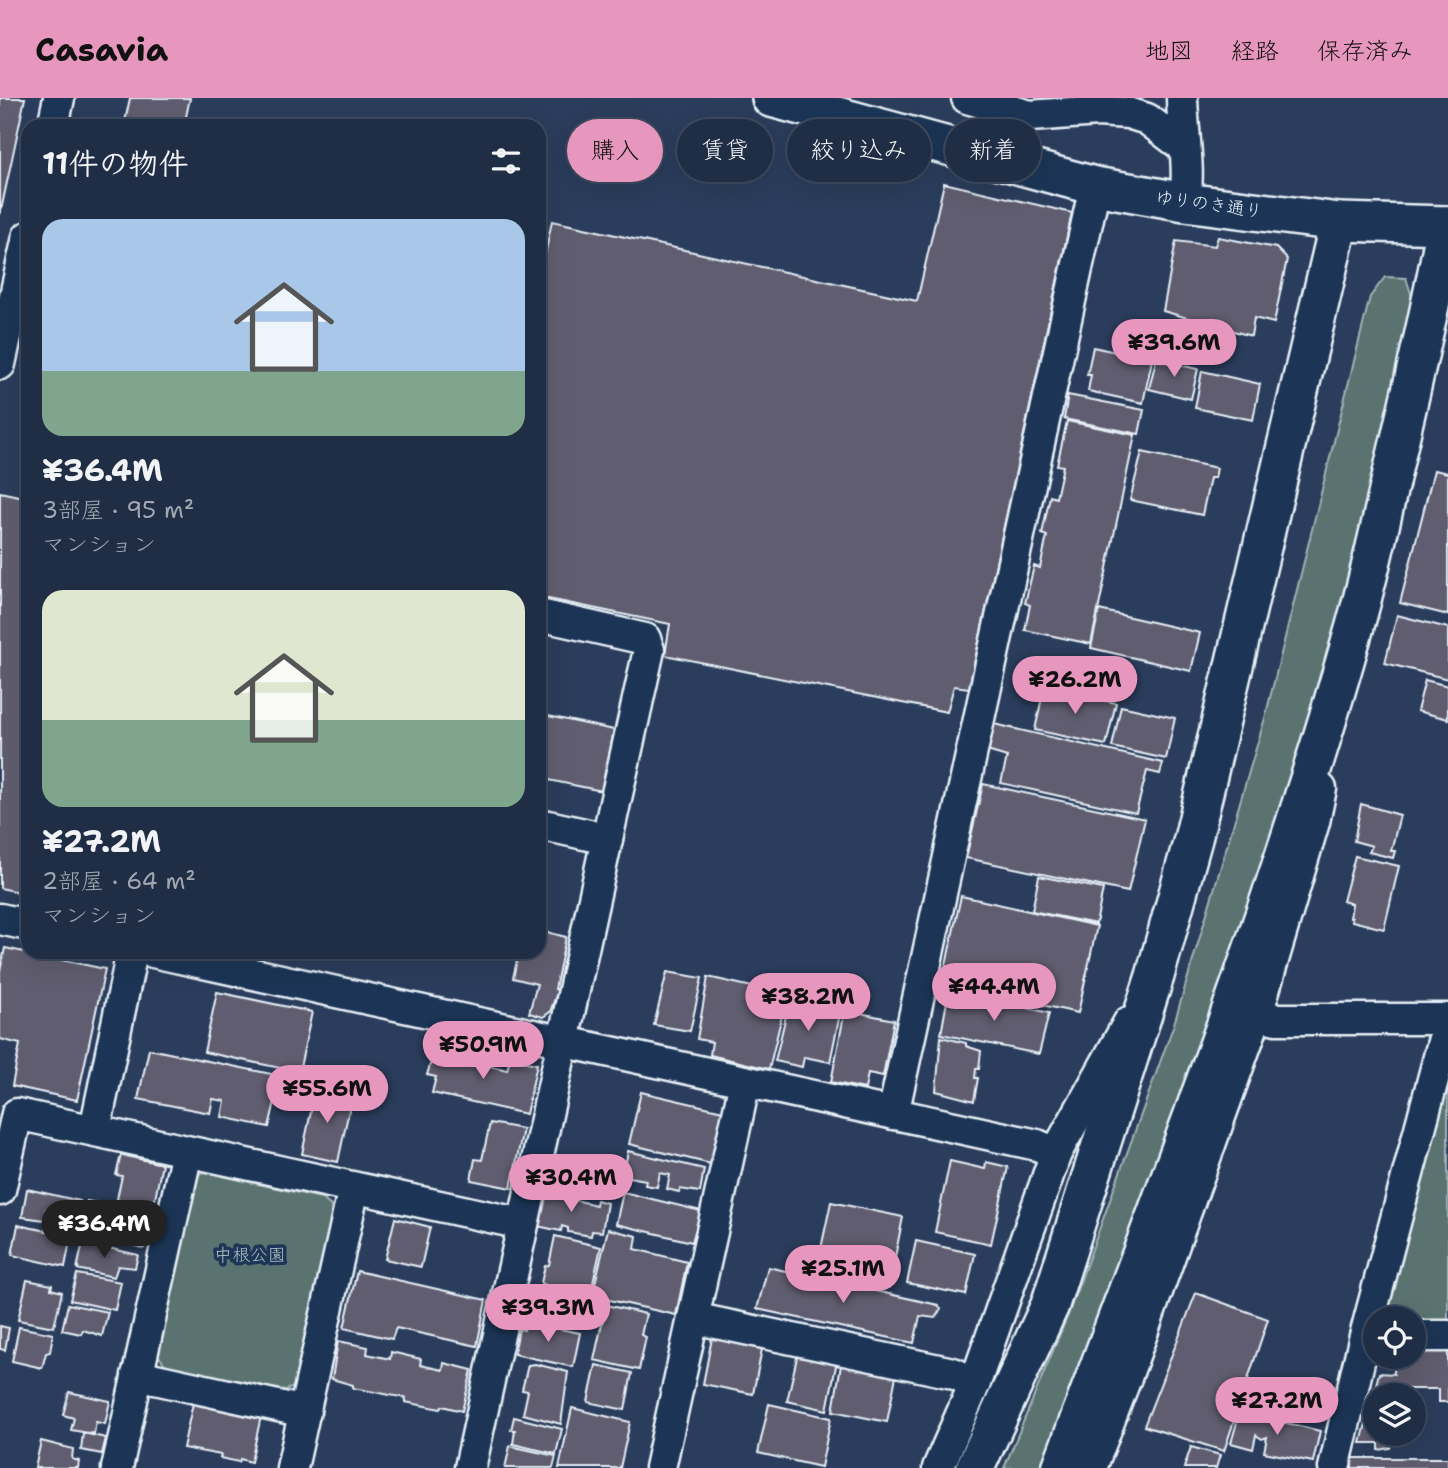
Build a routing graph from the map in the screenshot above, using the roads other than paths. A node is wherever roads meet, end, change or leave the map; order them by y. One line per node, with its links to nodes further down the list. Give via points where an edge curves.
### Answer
1 (59, 98): 5 (street)
2 (771, 98): 7 (street, ゆりのき通り)
3 (967, 98): 6 (street, via 1030,116 1128,113 1147,119)
4 (1182, 98): 6 (street)
5 (54, 119)
6 (1184, 147): 8 (street, via 1189,178)
7 (1095, 186): 8 (street, ゆりのき通り); 26 (street)
8 (1185, 202): 9 (street, ゆりのき通り)
9 (1339, 222): 10 (street, ゆりのき通り); 21 (street, via 1193,839)
10 (1447, 225): 14 (street)
11 (21, 269): 12 (street)
12 (0, 364)
13 (546, 617): 16 (street, via 645,639 649,650)
14 (1351, 641): 22 (street, via 1314,822); 47 (street, via 1219,1045)
15 (546, 826): 16 (street)
16 (607, 839): 24 (street)
17 (0, 919): 18 (street)
18 (21, 924)
19 (131, 959): 27 (street)
20 (185, 959): 24 (street)
21 (1155, 976): 29 (street); 46 (street, via 1049,1305)
22 (1257, 1014): 23 (street, via 1276,1019); 48 (street)
23 (1448, 1021): 33 (street)
24 (563, 1042): 25 (street); 32 (street)
25 (745, 1082): 26 (street); 34 (street)
26 (893, 1114): 29 (street)
27 (95, 1129): 28 (street); 31 (street, via 17,1114)
28 (187, 1152): 30 (street); 38 (street)
29 (1056, 1153): 39 (street)
30 (354, 1188): 32 (street); 40 (street)
31 (0, 1190)
32 (522, 1224): 43 (street)
33 (1377, 1306)
34 (693, 1318): 39 (street, via 953,1373); 44 (street)
35 (1426, 1336): 36 (street)
36 (1448, 1336)
37 (1363, 1362): 49 (street)
38 (137, 1375): 40 (street); 41 (street)
39 (975, 1382): 45 (street)
40 (305, 1412): 42 (street)
41 (117, 1468)
42 (292, 1468)
43 (470, 1468)
44 (660, 1468)
45 (938, 1468)
46 (975, 1468)
47 (1061, 1468)
48 (1091, 1468)
49 (1334, 1468)

